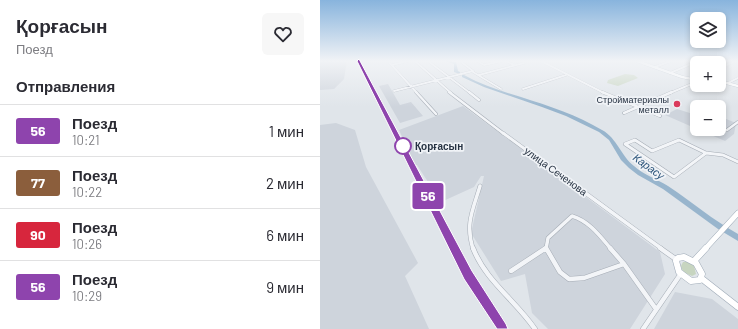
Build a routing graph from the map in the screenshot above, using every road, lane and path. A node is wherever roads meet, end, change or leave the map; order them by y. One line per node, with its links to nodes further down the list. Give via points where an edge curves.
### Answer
1 (403, 76): 15 (street)
2 (432, 76): 11 (street, улица Сеченова)
3 (455, 76): 8 (street)
4 (482, 76): 16 (street)
5 (562, 76): 17 (street)
6 (569, 76): 20 (street)
7 (680, 76): 9 (main road)
8 (450, 78): 11 (street); 19 (street)
9 (690, 78)
10 (738, 78): 13 (street)
11 (437, 81): 15 (street); 31 (street, улица Сеченова, via 458,100)
12 (690, 83): 20 (street, via 667,96)
13 (728, 83): 14 (main road)
14 (738, 86)
15 (413, 87): 18 (street); 22 (street)
16 (501, 89)
17 (523, 89)
18 (394, 91)
19 (480, 100)
20 (636, 107): 21 (street); 23 (street)
21 (624, 113)
22 (436, 114)
23 (660, 116)
24 (738, 122): 25 (street)
25 (727, 130)
26 (706, 152): 26 (street, via 679,140 652,151 635,140 626,144 674,177); 27 (street, via 723,155)
27 (738, 162)
28 (480, 186): 39 (street, via 469,224 470,238 482,266)
29 (738, 213): 32 (main road)
30 (546, 248): 33 (street, via 564,276 572,281 581,280 615,265); 33 (street, via 548,238 575,215 612,248); 34 (street)
31 (677, 260): 32 (main road, via 684,257); 35 (main road, via 676,268)
32 (694, 261): 36 (main road, via 701,270)
33 (625, 264): 38 (street)
34 (512, 271)
35 (680, 274): 36 (main road, via 694,281); 38 (street)
36 (701, 278): 37 (main road)
37 (738, 307)
38 (656, 309): 40 (street)
39 (535, 329)
40 (643, 329)

